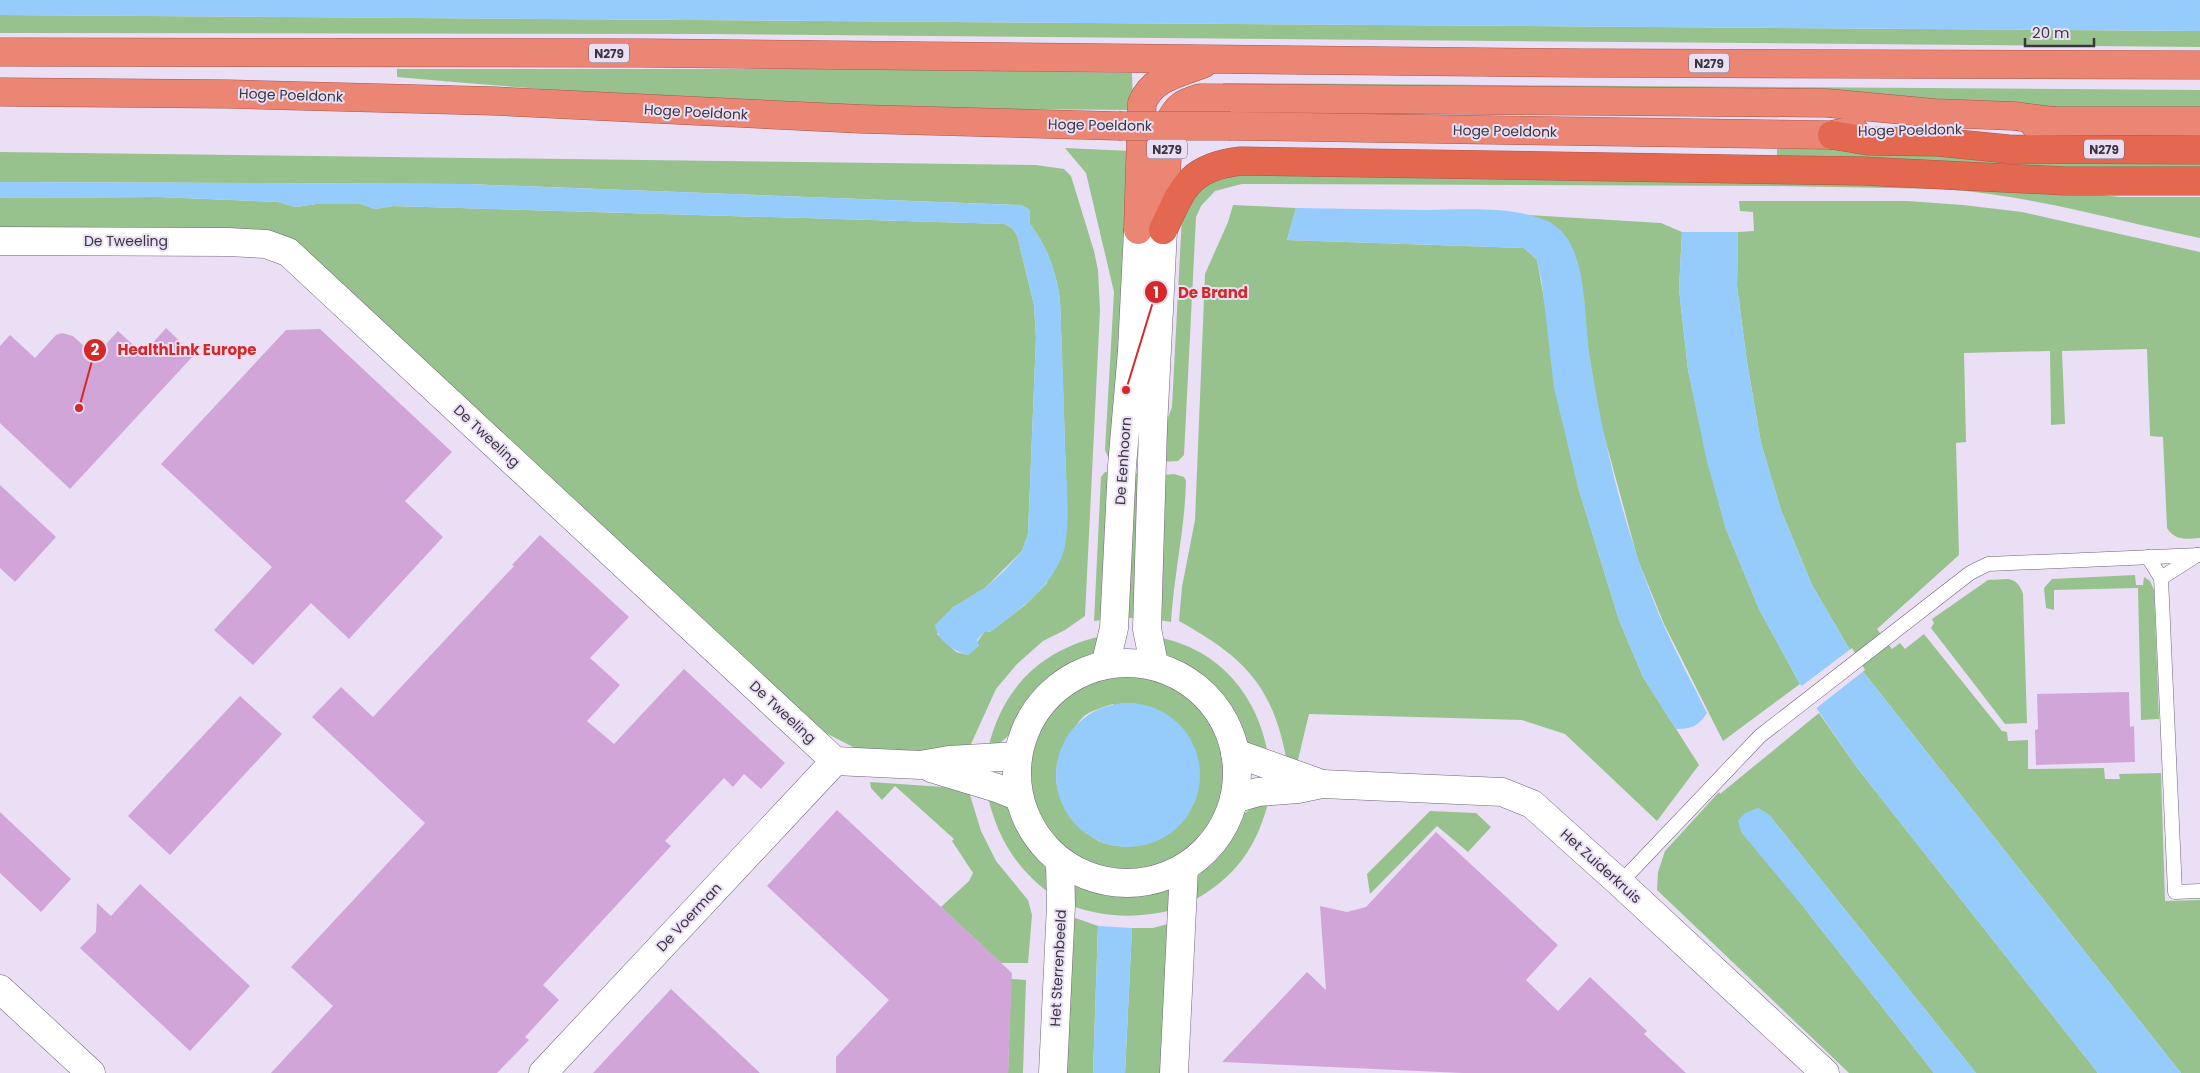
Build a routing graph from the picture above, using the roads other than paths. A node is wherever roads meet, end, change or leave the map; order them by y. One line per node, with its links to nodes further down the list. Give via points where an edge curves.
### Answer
1 (0, 52): 2 (highway, N279)
2 (1219, 58): 3 (highway, N279); 10 (highway, N279, via 1165,77 1146,93 1141,118)
3 (2200, 65)
4 (0, 92): 7 (highway, Hoge Poeldonk / N279, bridge, via 474,100 851,118 1119,126)
5 (2053, 121): 6 (highway, Hoge Poeldonk / N279); 7 (highway, Hoge Poeldonk / N279, via 2013,128 1865,128); 10 (highway, N279, via 1827,103 1200,98 1174,111 1169,123)
6 (2200, 121)
7 (1832, 135): 8 (highway, N279, via 1868,141 1938,142 2008,149)
8 (2200, 150)
9 (2200, 181): 10 (highway, N279, via 2066,181 1863,171 1241,161 1217,165 1196,176)
10 (1150, 230): 15 (street, De Eenhoorn, via 1132,351 1122,466 1114,628); 16 (street, De Eenhoorn, via 1153,428 1147,629)
11 (0, 241): 19 (street, De Tweeling, via 228,242 266,244 288,252)
12 (2199, 555): 13 (lane); 14 (lane)
13 (2148, 557): 14 (lane); 26 (lane, via 1988,564 1970,573 1760,736)
14 (2161, 578): 27 (lane, via 2175,892)
15 (1106, 662): 16 (street); 18 (street, via 1068,682 1040,707 1022,740)
16 (1154, 664): 17 (street, via 1181,676 1216,707)
17 (1235, 753): 21 (street, Het Zuiderkruis); 23 (street, via 1238,774)
18 (1018, 756): 20 (street); 22 (street)
19 (835, 761): 20 (street); 30 (street, De Voerman)
20 (920, 765): 22 (street)
21 (1322, 784): 23 (street, Het Zuiderkruis, via 1298,790 1258,792); 26 (street, Het Zuiderkruis, via 1502,792 1532,804)
22 (1017, 796): 24 (street, via 1026,822 1038,841)
23 (1234, 799): 25 (street, via 1233,807 1214,841)
24 (1060, 862): 25 (street, via 1092,878 1111,882 1159,878); 31 (street, Het Sterrenbeeld)
25 (1184, 868): 32 (street)
26 (1620, 883): 33 (street, Het Zuiderkruis)
27 (2200, 891)
28 (0, 989): 29 (street)
29 (91, 1073)
30 (543, 1073)
31 (1053, 1073)
32 (1174, 1073)
33 (1825, 1073)

